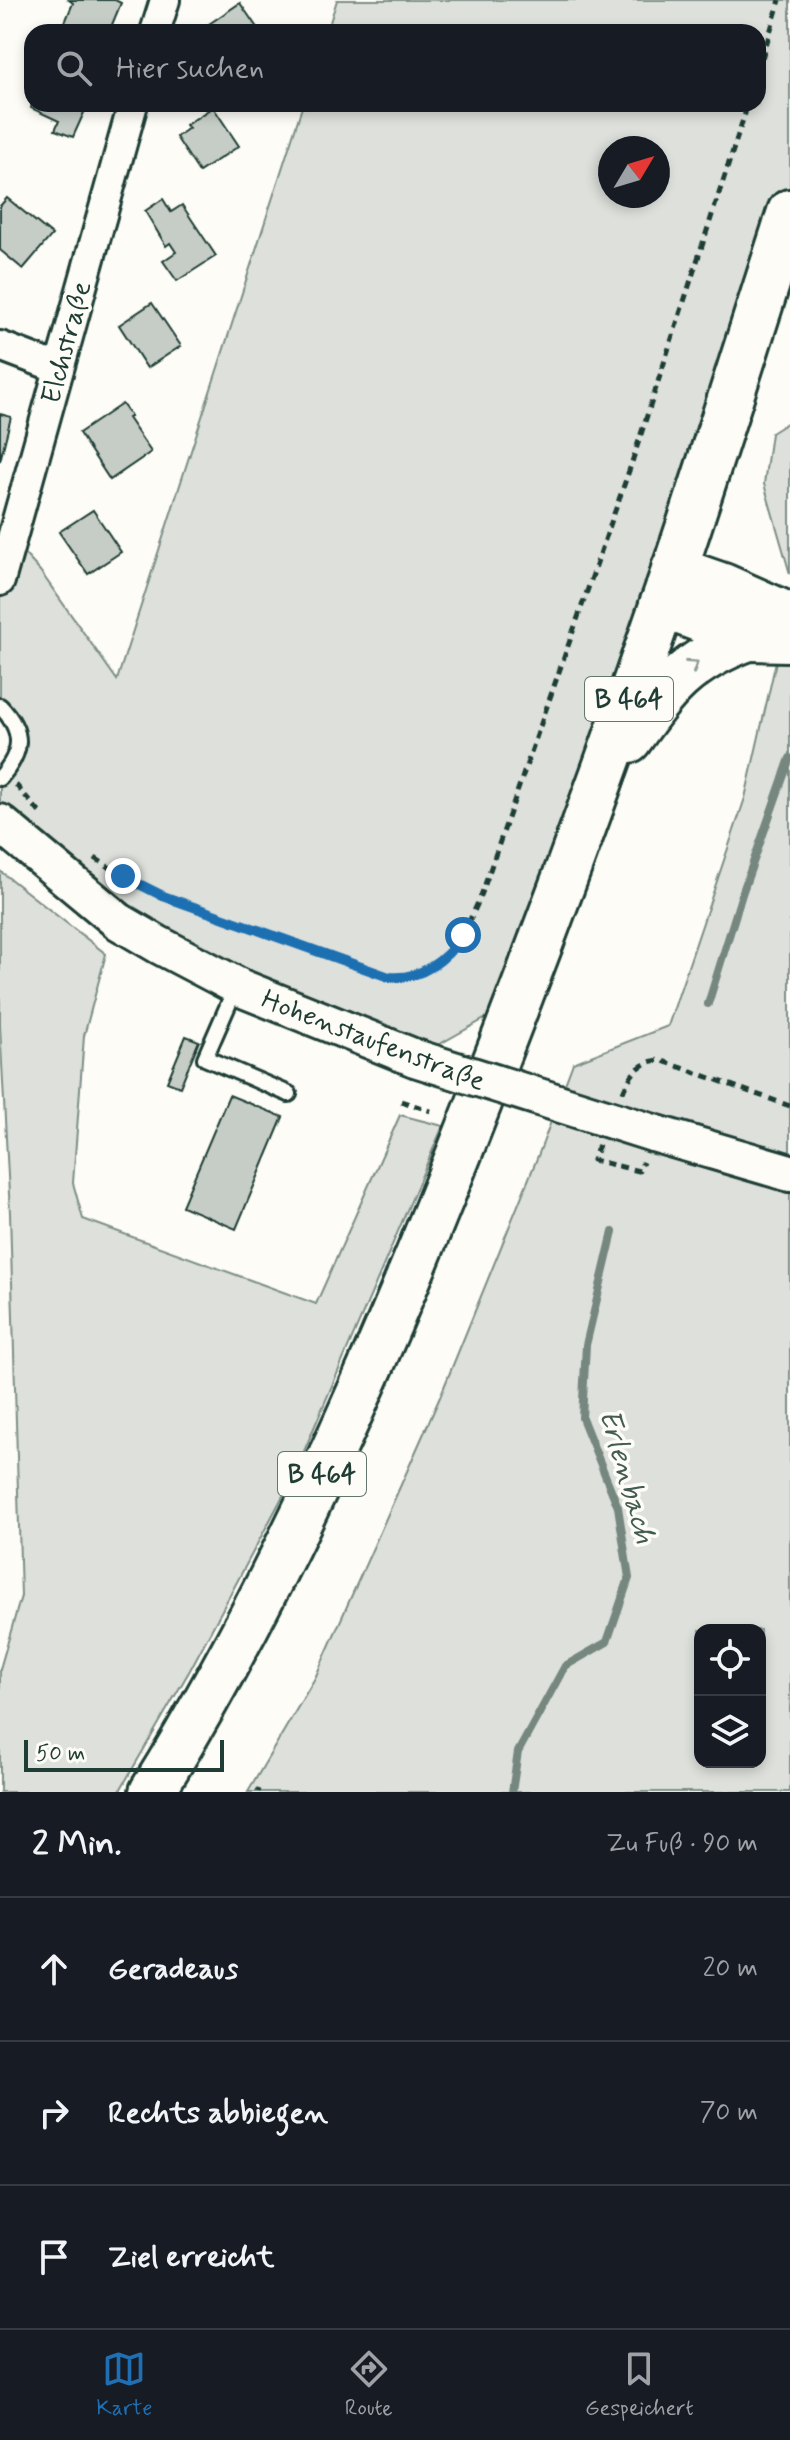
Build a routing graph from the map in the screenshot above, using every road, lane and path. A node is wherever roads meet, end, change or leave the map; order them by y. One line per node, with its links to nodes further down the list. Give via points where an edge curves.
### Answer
1 (165, 0): 3 (street)
2 (780, 0): 4 (path)
3 (158, 24)
4 (766, 45)
5 (131, 112): 9 (street, Elchstraße)
6 (745, 112): 18 (path, via 554,692 482,893 452,950 414,976 389,977 163,896)
7 (790, 212): 11 (main road, B 464)
8 (0, 346): 9 (street)
9 (58, 368): 10 (street, Elchstraße)
10 (0, 581)
11 (668, 587): 12 (main road); 15 (main road, B 464)
12 (773, 624): 15 (main road, one-way to 12, via 682,673)
13 (0, 706): 14 (lane, via 19,744)
14 (3, 775): 16 (path)
15 (596, 793): 28 (main road, B 464, via 464,1142 369,1370 274,1571)
16 (47, 822)
17 (0, 823): 19 (street, Hohenstaufenstraße, via 118,921)
18 (86, 852)
19 (237, 986): 21 (lane, via 205,1058); 25 (street, Hohenstaufenstraße, bridge)
20 (629, 1077): 23 (path, via 642,1064 660,1060)
21 (289, 1094)
22 (401, 1101): 24 (path)
23 (790, 1106)
24 (431, 1111)
25 (650, 1144): 26 (path, via 639,1171); 27 (street, Hohenstaufenstraße)
26 (593, 1160)
27 (790, 1173)
28 (152, 1792)

